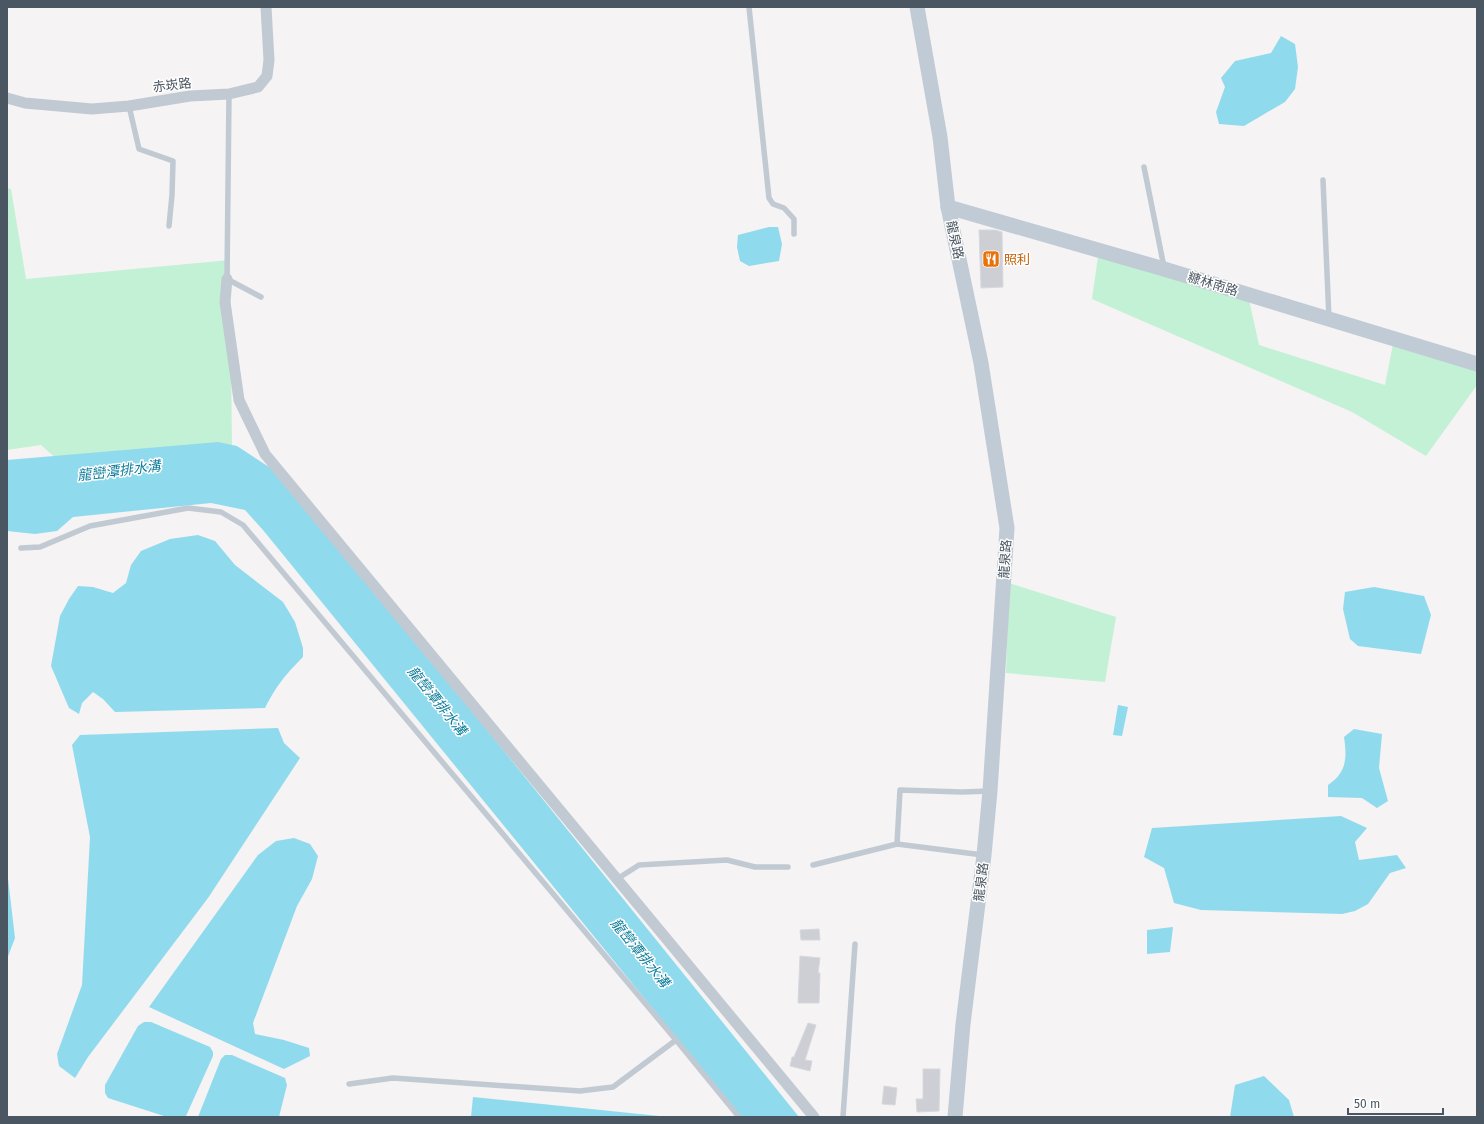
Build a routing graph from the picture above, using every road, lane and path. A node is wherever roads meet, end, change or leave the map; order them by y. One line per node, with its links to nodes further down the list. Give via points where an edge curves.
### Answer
1 (266, 7): 4 (street, 赤崁路, via 269,60 267,76 258,87)
2 (749, 7): 11 (lane, via 769,198 773,204 784,208 794,218)
3 (917, 7): 9 (street, 龍泉路, via 940,137)
4 (229, 94): 6 (street, 赤崁路, via 190,96); 13 (lane)
5 (7, 98): 6 (street, 赤崁路, via 25,103 92,109)
6 (129, 106): 10 (lane, via 139,149 173,161)
7 (1144, 167): 12 (lane)
8 (1323, 180): 15 (lane)
9 (948, 207): 12 (street, 糠林南路); 18 (street, 龍泉路, via 981,364 1007,528)
10 (169, 226)
11 (794, 234)
12 (1164, 269): 15 (street, 糠林南路)
13 (227, 279): 14 (lane); 23 (street, via 225,302 239,400 265,454)
14 (261, 298)
15 (1329, 319): 16 (street, 糠林南路)
16 (1477, 364)
17 (21, 548): 25 (lane, via 40,546 90,526 188,508 221,512 243,525)
18 (990, 790): 19 (lane, via 900,790); 20 (street, 龍泉路)
19 (897, 844): 20 (lane); 21 (lane)
20 (984, 855): 30 (street, 龍泉路, via 963,1024)
21 (812, 865)
22 (788, 867): 23 (lane, via 755,867 727,860 639,865)
23 (617, 879): 28 (street)
24 (855, 944): 29 (lane)
25 (676, 1040): 26 (lane, via 614,1087 580,1091 393,1078); 27 (lane)
26 (349, 1084)
27 (739, 1117)
28 (814, 1117)
29 (843, 1117)
30 (955, 1117)

